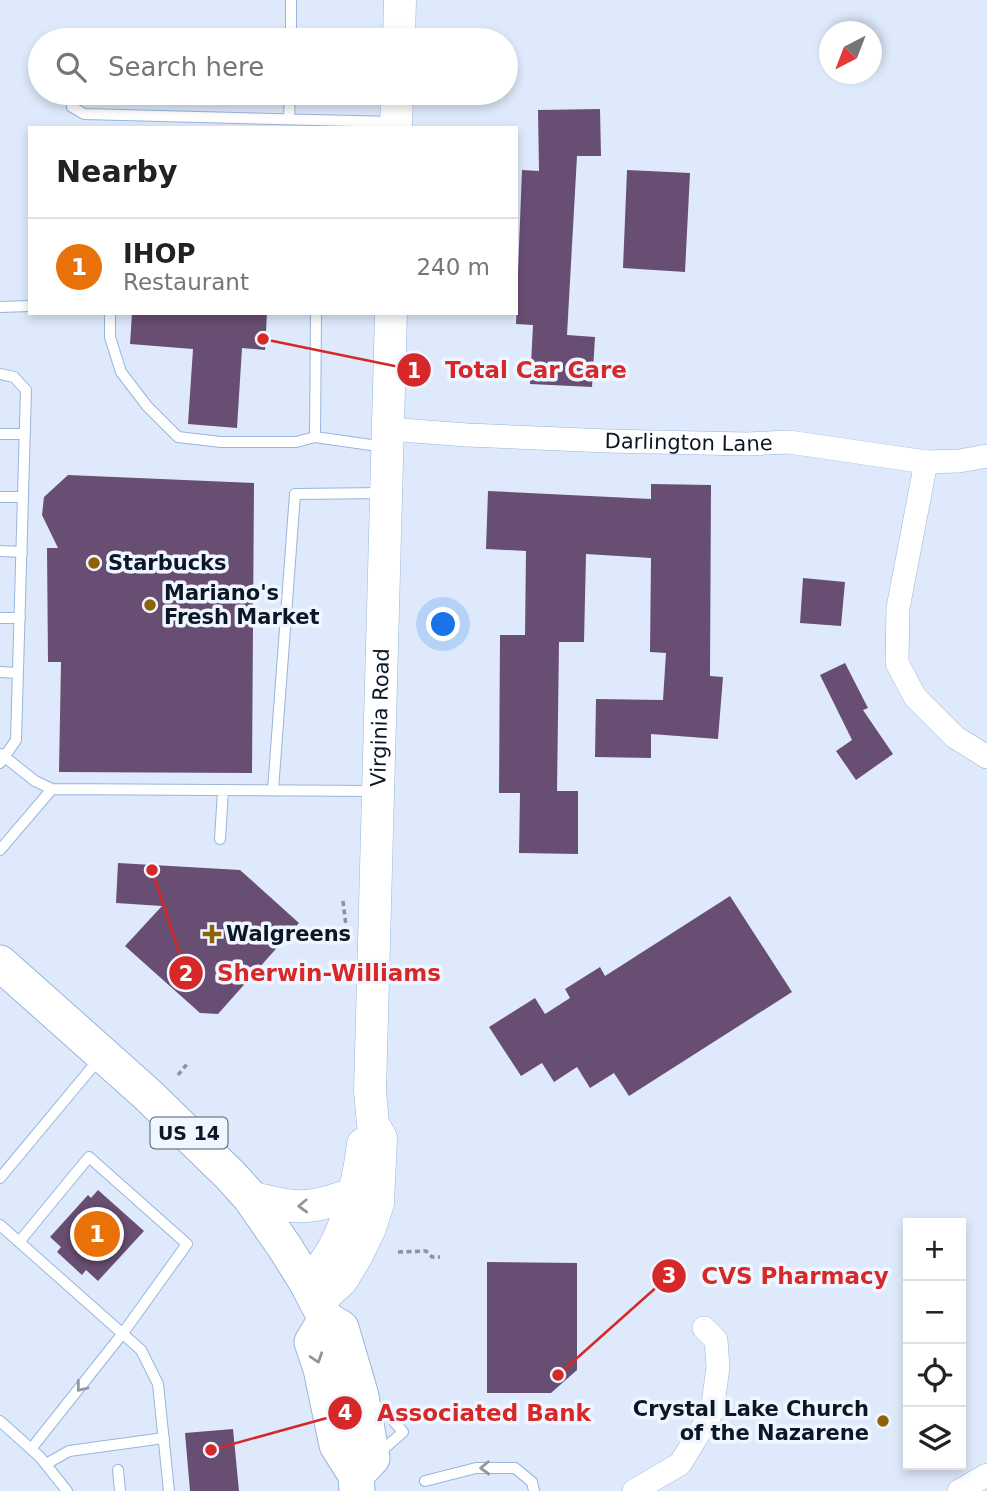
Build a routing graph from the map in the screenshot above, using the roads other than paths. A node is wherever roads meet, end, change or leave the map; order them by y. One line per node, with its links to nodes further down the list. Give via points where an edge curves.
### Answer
1 (292, 0): 3 (lane)
2 (400, 0): 4 (street)
3 (291, 28)
4 (399, 28)
5 (72, 105): 8 (lane, via 84,114)
6 (290, 105): 8 (lane)
7 (397, 114): 8 (lane)
8 (289, 119)
9 (28, 306): 10 (lane)
10 (0, 307)
11 (110, 315): 17 (lane, via 110,337 121,372 178,437 296,442)
12 (316, 315): 17 (lane)
13 (391, 315): 18 (street, Virginia Road)
14 (0, 373): 16 (lane, via 14,377 26,390)
15 (0, 434): 16 (lane)
16 (25, 434): 23 (lane)
17 (315, 437): 18 (lane)
18 (388, 438): 20 (street, Darlington Lane, via 467,435 789,442); 21 (street, Virginia Road)
19 (987, 456): 20 (street, Darlington Lane)
20 (926, 462): 30 (street, via 898,608 897,663 915,697 955,737)
21 (386, 493): 34 (lane, via 295,494); 35 (street, Virginia Road)
22 (0, 497): 23 (lane)
23 (23, 497): 25 (lane)
24 (0, 551): 25 (lane)
25 (22, 552): 27 (lane)
26 (0, 618): 27 (lane)
27 (20, 618): 29 (lane)
28 (0, 672): 29 (lane)
29 (18, 673): 31 (lane, via 16,740)
30 (987, 757)
31 (2, 758): 32 (lane)
32 (52, 789): 33 (lane); 37 (lane)
33 (223, 790): 34 (lane); 36 (lane)
34 (273, 790): 35 (lane)
35 (379, 791): 40 (street, Virginia Road, via 370,1091)
36 (220, 839)
37 (0, 850)
38 (0, 963): 39 (main road, US 14)
39 (103, 1055): 41 (lane); 43 (main road, US 14, via 197,1140)
40 (373, 1124): 42 (street, Virginia Road, via 364,1134); 46 (street, Virginia Road, via 381,1138 378,1203 357,1255 341,1279)
41 (0, 1178)
42 (355, 1193): 43 (street, one-way to 43, via 323,1205 301,1207); 46 (street, Virginia Road, via 318,1273)
43 (250, 1197): 46 (main road, US 14)
44 (0, 1225): 45 (lane)
45 (19, 1242): 48 (lane); 48 (lane, via 89,1157 187,1244)
46 (317, 1300): 54 (main road, US 14, via 341,1328 361,1396); 54 (main road, US 14, one-way to 54, via 312,1342 337,1445)
47 (704, 1328): 60 (street, via 716,1340 712,1412 680,1464)
48 (123, 1333): 50 (lane, via 142,1350 158,1384); 51 (lane, one-way to 51)
49 (0, 1421): 51 (lane)
50 (164, 1438): 52 (lane, via 69,1451); 58 (lane)
51 (31, 1449): 52 (lane)
52 (46, 1464): 56 (lane)
53 (118, 1470): 57 (lane)
54 (362, 1475)
55 (425, 1480): 59 (lane, one-way to 55, via 532,1482 515,1468 476,1468)
56 (67, 1491)
57 (120, 1491)
58 (169, 1491)
59 (534, 1491)
60 (634, 1491)

